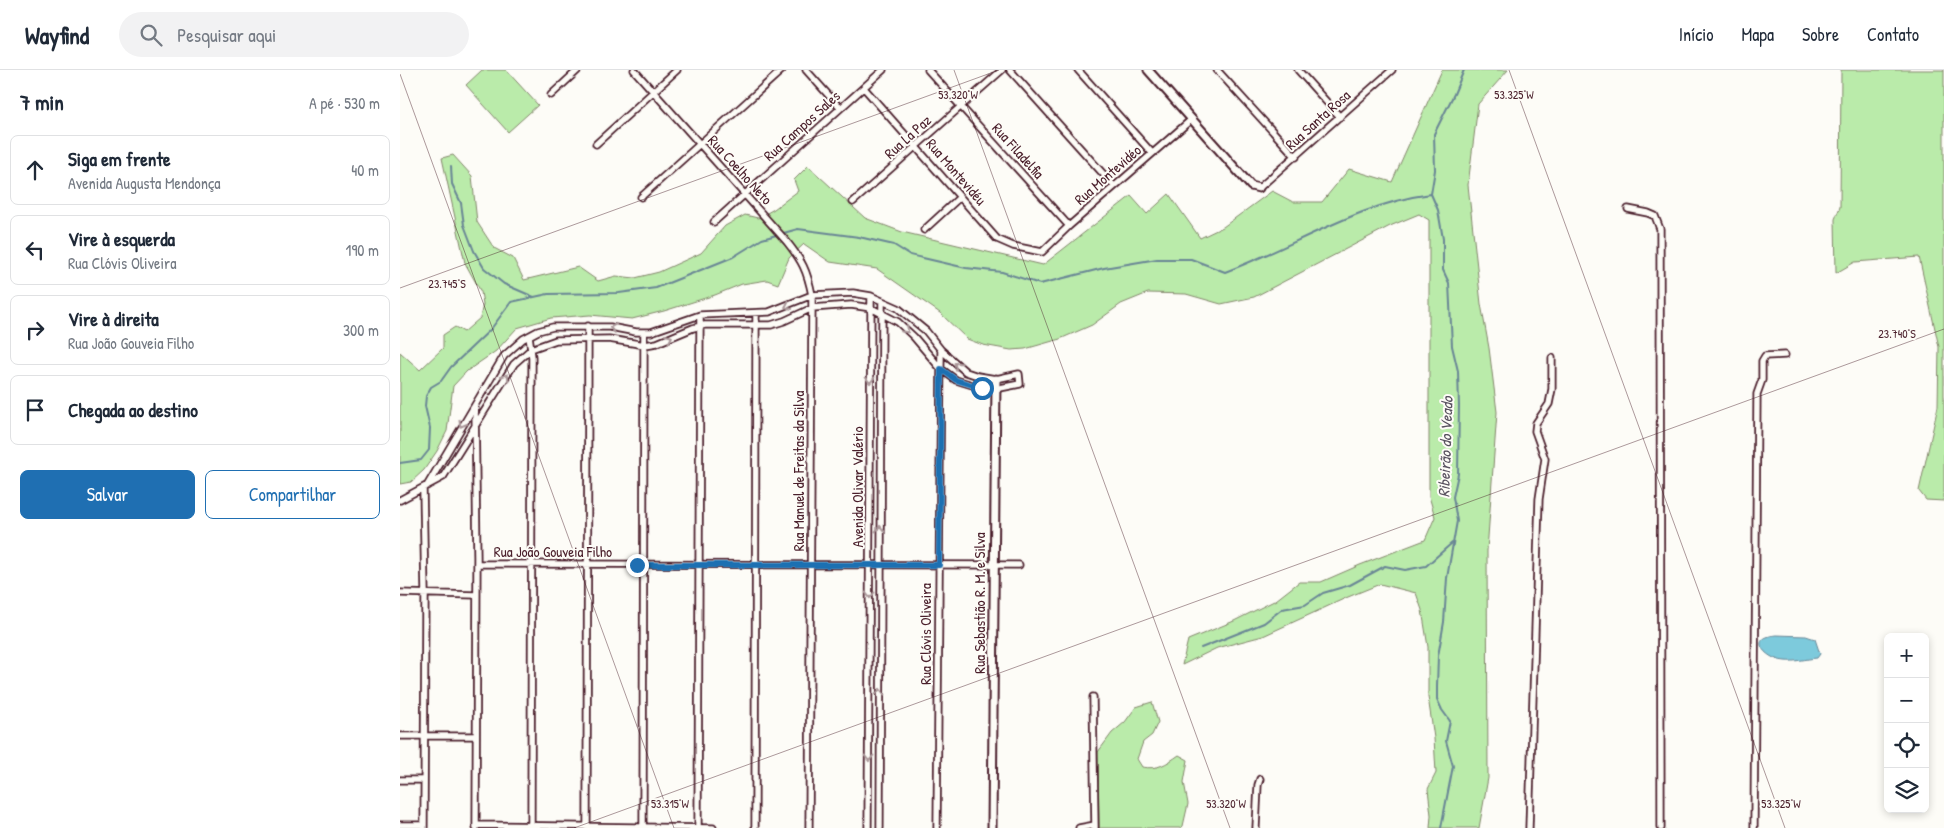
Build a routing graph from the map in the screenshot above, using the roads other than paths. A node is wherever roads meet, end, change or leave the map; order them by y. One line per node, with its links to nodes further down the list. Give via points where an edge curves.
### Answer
1 (578, 70): 17 (street)
2 (634, 70): 16 (street, Rua Coelho Neto)
3 (677, 70): 16 (street)
4 (782, 70): 23 (street)
5 (806, 70): 19 (street)
6 (883, 70): 15 (street, Rua Campos Sales)
7 (928, 70): 18 (street, Rua Filadelfia)
8 (1002, 70): 18 (street, Rua La Paz)
9 (1010, 70): 27 (street)
10 (1078, 70): 25 (street)
11 (1148, 70): 21 (street)
12 (1217, 70): 26 (street)
13 (1298, 70): 20 (street)
14 (1389, 71): 20 (street, Rua Santa Rosa)
15 (864, 88): 19 (street, Rua Campos Sales); 24 (street, Rua Montevidéu)
16 (653, 91): 22 (street); 23 (street, Rua Coelho Neto)
17 (551, 95)
18 (960, 107): 24 (street, Rua La Paz); 35 (street, Rua Filadelfia)
19 (840, 108): 29 (street, Rua Campos Sales)
20 (1340, 117): 26 (street, Rua Santa Rosa)
21 (1192, 119): 25 (street, Rua Montevidéo); 28 (street, via 1251,186)
22 (596, 144)
23 (701, 144): 29 (street, Rua Coelho Neto); 31 (street)
24 (916, 146): 30 (street, Rua Montevidéu); 32 (street, Rua La Paz)
25 (1152, 152): 27 (street, Rua Montevidéo)
26 (1296, 157): 28 (street, Rua Santa Rosa)
27 (1114, 186): 35 (street, Rua Montevidéo)
28 (1258, 188)
29 (745, 195): 34 (street, Rua Campos Sales); 38 (street, Rua Coelho Neto, via 802,263)
30 (960, 196): 36 (street); 37 (street, Rua Montevidéu, via 997,239)
31 (641, 197)
32 (853, 202)
33 (1628, 210): 105 (street, via 1655,216 1660,229)
34 (714, 222)
35 (1069, 226): 37 (street, Rua Montevidéo)
36 (924, 230)
37 (1042, 252)
38 (812, 295): 39 (street, via 852,293); 41 (street, Rua Manuel de Freitas da Silva); 44 (street, one-way to 44, via 774,312)
39 (871, 296): 40 (street); 42 (street, Avenida Olivar Valério)
40 (882, 301): 43 (street); 54 (street, via 912,319)
41 (812, 308): 42 (street, via 851,305); 46 (street, via 778,324); 70 (street, Rua Manuel de Freitas da Silva)
42 (871, 308): 43 (street); 74 (street, Avenida Olivar Valério, one-way to 74)
43 (882, 313): 57 (street, one-way to 57, via 904,327); 75 (street, one-way to 43)
44 (756, 314): 45 (street); 46 (street)
45 (700, 315): 48 (street); 49 (street)
46 (756, 325): 48 (street); 69 (street)
47 (588, 326): 49 (street, one-way to 47); 50 (street, via 553,327); 51 (street)
48 (700, 326): 52 (street, one-way to 48); 68 (street)
49 (644, 332): 52 (street)
50 (529, 336): 53 (street); 60 (street, via 504,356)
51 (588, 339): 52 (street); 53 (street, via 556,340); 66 (street)
52 (645, 345): 67 (street)
53 (531, 349): 61 (street, one-way to 53, via 514,364); 65 (street)
54 (941, 350): 57 (street, Rua Clóvis Oliveira); 58 (street, one-way to 54, via 966,372)
55 (1785, 355): 106 (street, via 1765,356 1762,360 1762,380 1757,394)
56 (1552, 358): 104 (street, via 1549,404 1536,423 1535,431 1545,459 1539,499)
57 (941, 369): 59 (street, via 956,380); 71 (street, Rua Clóvis Oliveira)
58 (996, 379): 59 (street, Rua Sebastião R. M. e Silva); 59 (street, via 1019,374 1020,384)
59 (995, 389): 72 (street, Rua Sebastião R. M. e Silva)
60 (474, 404): 61 (street); 62 (street, one-way to 62)
61 (476, 426): 62 (street, via 443,477); 64 (street)
62 (425, 487): 63 (street); 77 (street)
63 (400, 500)
64 (477, 564): 65 (street, Rua João Gouveia Filho); 78 (street)
65 (532, 565): 66 (street, Rua João Gouveia Filho); 90 (street)
66 (588, 565): 67 (street, Rua João Gouveia Filho); 91 (street)
67 (644, 565): 68 (street, Rua João Gouveia Filho); 92 (street)
68 (699, 565): 69 (street, Rua João Gouveia Filho); 93 (street)
69 (756, 565): 70 (street, Rua João Gouveia Filho); 95 (street)
70 (811, 565): 74 (street, Rua João Gouveia Filho); 96 (street, Rua Manuel de Freitas da Silva)
71 (939, 565): 72 (street, Rua João Gouveia Filho); 75 (street, Rua João Gouveia Filho); 100 (street, Rua Clóvis Oliveira)
72 (994, 565): 73 (street, Rua João Gouveia Filho); 101 (street, Rua Sebastião R. M. e Silva)
73 (1019, 565)
74 (870, 566): 75 (street, Rua João Gouveia Filho); 98 (street, Avenida Olivar Valério, one-way to 98)
75 (880, 566): 99 (street, one-way to 75)
76 (400, 593): 77 (street)
77 (424, 594): 78 (street); 81 (street)
78 (476, 595): 82 (street)
79 (1093, 697): 89 (street)
80 (400, 736): 81 (street)
81 (424, 736): 82 (street); 85 (street)
82 (475, 736): 88 (street)
83 (1260, 779): 103 (street)
84 (400, 780): 85 (street)
85 (424, 780): 87 (street)
86 (400, 825): 87 (street)
87 (424, 826)
88 (476, 826): 90 (street)
89 (1095, 826): 102 (street)
90 (531, 827): 91 (street)
91 (587, 827): 92 (street)
92 (642, 828): 93 (street)
93 (698, 828): 94 (street)
94 (712, 828)
95 (755, 828)
96 (809, 828)
97 (864, 828): 98 (street)
98 (869, 828)
99 (880, 828)
100 (937, 828)
101 (992, 828)
102 (1079, 828)
103 (1256, 828)
104 (1529, 828)
105 (1661, 828)
106 (1754, 828)

